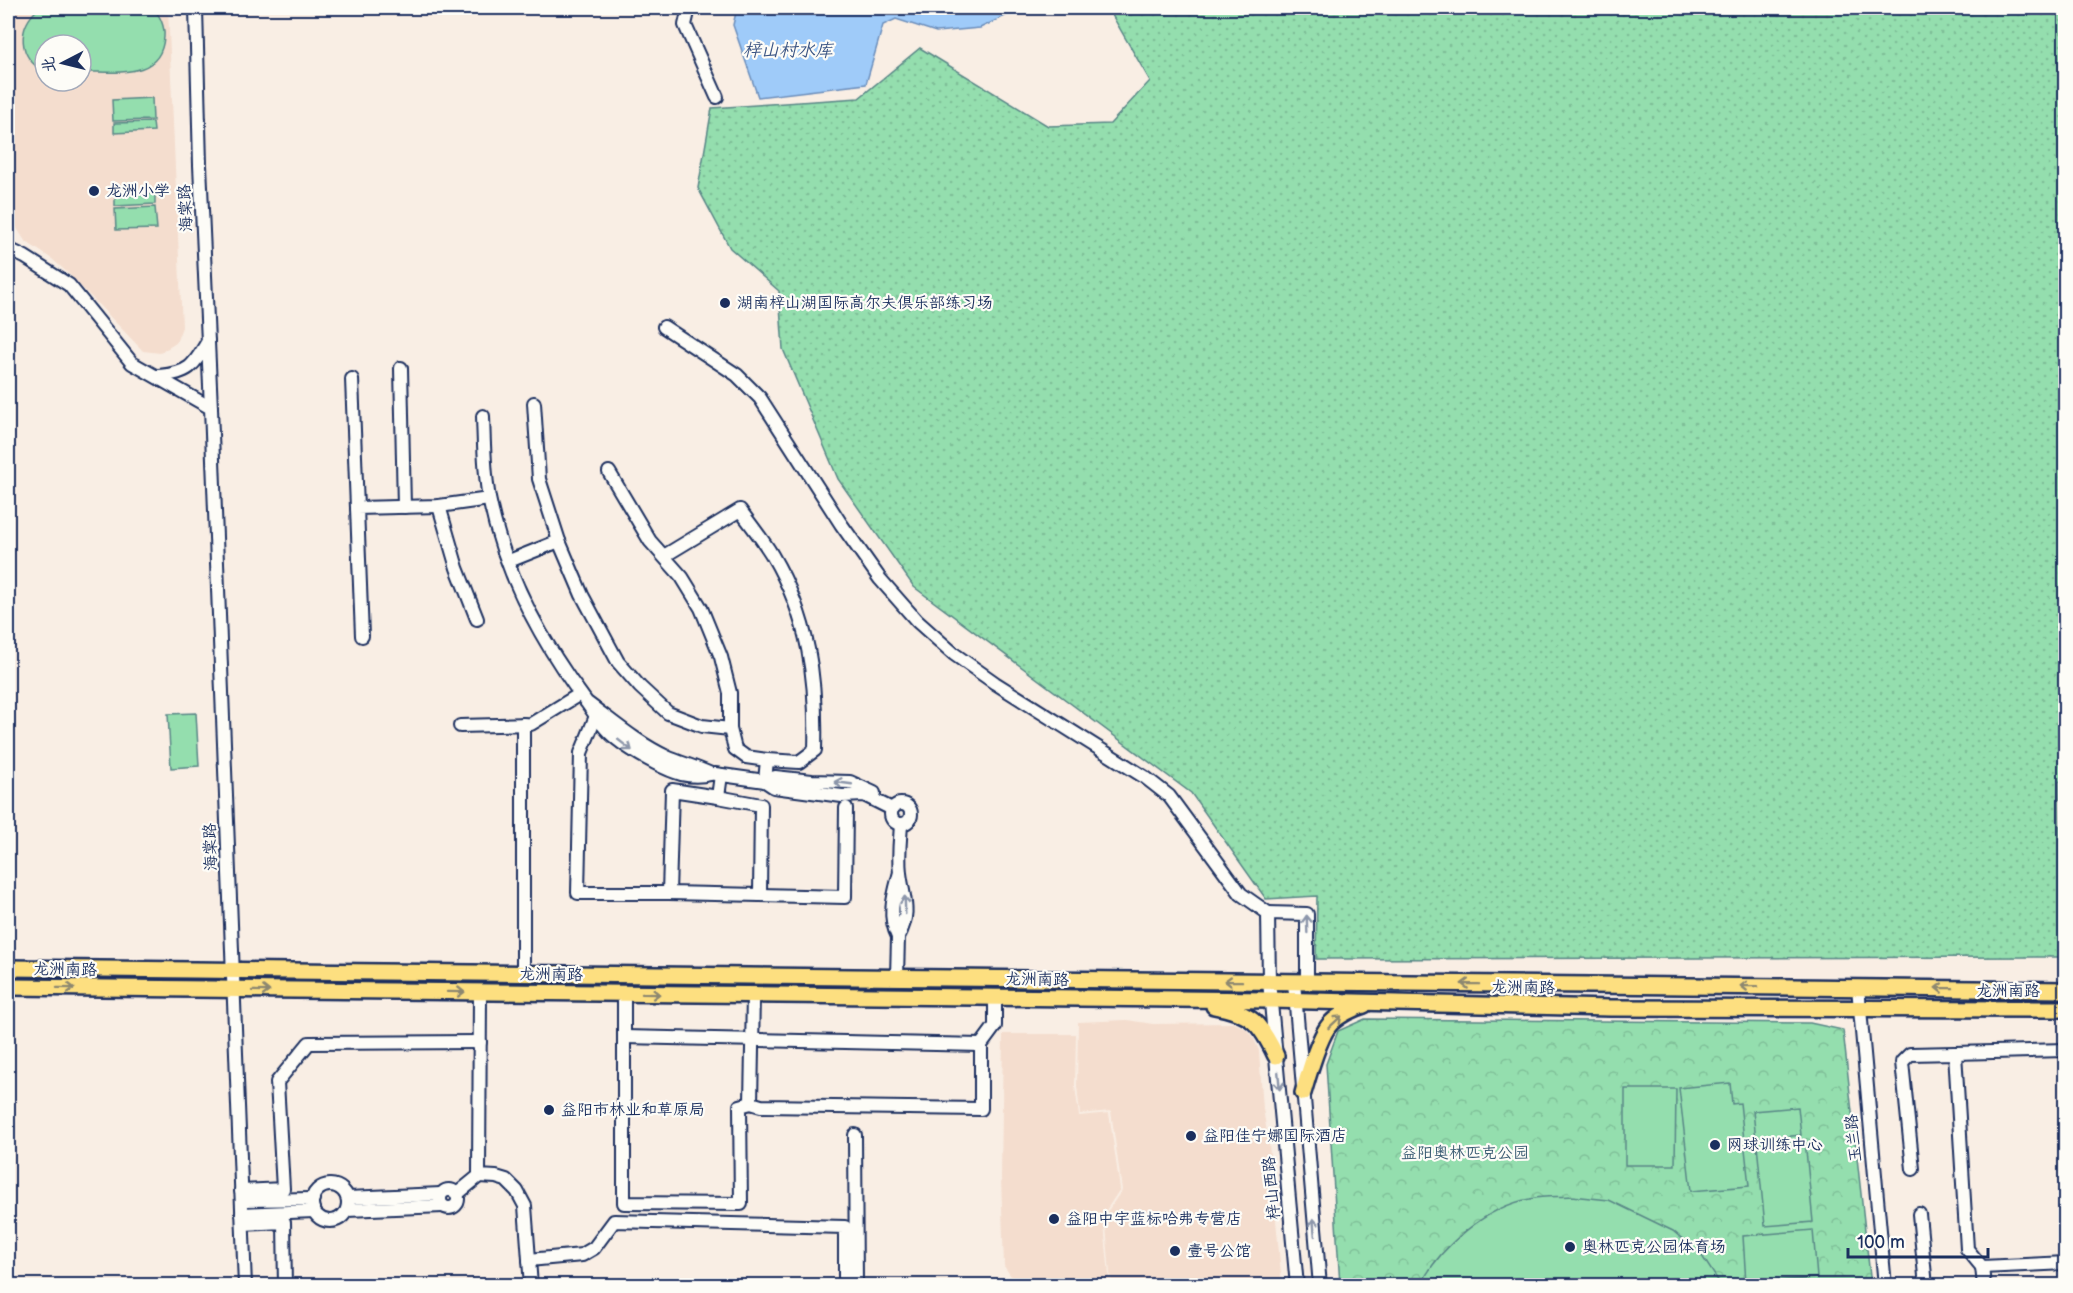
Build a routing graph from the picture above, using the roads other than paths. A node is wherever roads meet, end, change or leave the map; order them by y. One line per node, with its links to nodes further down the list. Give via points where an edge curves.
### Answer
1 (196, 8): 6 (street, 海棠路)
2 (688, 8): 3 (street, via 685,26)
3 (717, 97)
4 (8, 249): 8 (street, via 69,285 132,363)
5 (664, 327): 37 (street, via 737,375 760,398 880,579 917,621 995,683 1169,796 1241,894)
6 (208, 341): 8 (street, via 195,363 178,374); 11 (street, 海棠路)
7 (401, 368): 16 (street)
8 (159, 376): 11 (street)
9 (352, 379): 17 (street)
10 (534, 403): 18 (street, via 539,479)
11 (211, 408): 39 (street, 海棠路)
12 (483, 416): 14 (street)
13 (609, 472): 19 (street, via 650,542)
14 (489, 499): 15 (street); 20 (street)
15 (439, 506): 16 (street); 21 (street)
16 (404, 507): 17 (street)
17 (357, 508): 22 (street)
18 (559, 541): 20 (street); 27 (street, via 618,662 640,687 668,713 702,726)
19 (664, 556): 27 (street, via 700,608 721,657 730,693); 28 (street, via 740,510 777,564 796,602 810,650 816,711 814,750 799,762)
20 (509, 561): 23 (street, via 544,639)
21 (477, 619)
22 (362, 636)
23 (583, 698): 24 (street); 25 (street, via 531,724); 29 (street, via 639,742 668,758)
24 (596, 716): 29 (street, one-way to 29, via 608,732 654,762 695,778); 35 (street, via 581,753 578,893)
25 (523, 724): 26 (street); 40 (street)
26 (460, 726)
27 (730, 729): 28 (street, via 735,749 746,757)
28 (767, 760): 30 (street)
29 (716, 775): 30 (street); 31 (street)
30 (765, 781): 32 (street, via 775,777 850,782)
31 (718, 797): 35 (street, via 672,790); 36 (street, via 761,805)
32 (894, 807): 34 (street, via 892,820); 34 (street, via 907,806 911,813 910,820)
33 (846, 808): 36 (street, via 845,897)
34 (901, 825): 41 (street, via 900,872 892,903 892,925 898,937)
35 (669, 894): 36 (street)
36 (760, 895)
37 (1268, 913): 42 (street, 梓山西路); 43 (street, one-way to 37, via 1307,914)
38 (8, 968): 39 (main road, 龙洲南路)
39 (232, 971): 40 (main road, 龙洲南路); 46 (street, 海棠路)
40 (522, 974): 41 (main road, 龙洲南路)
41 (897, 977): 42 (main road, 龙洲南路, one-way to 41)
42 (1269, 981): 43 (main road, 龙洲南路); 53 (street, 梓山西路)
43 (1300, 982): 45 (main road, 龙洲南路, one-way to 43); 54 (street)
44 (8, 987): 46 (main road, 龙洲南路, one-way to 46)
45 (1858, 987): 47 (main road, 龙洲南路, one-way to 45); 57 (street, 玉兰路)
46 (233, 990): 48 (main road, 龙洲南路, one-way to 48); 70 (street, 海棠路)
47 (2066, 990)
48 (480, 993): 49 (main road, 龙洲南路); 60 (street)
49 (624, 994): 50 (main road, 龙洲南路, one-way to 50); 58 (street)
50 (753, 995): 51 (main road, 龙洲南路); 59 (street)
51 (995, 998): 52 (main road, 龙洲南路); 61 (street, via 995,1026)
52 (1185, 1000): 53 (main road, 龙洲南路); 64 (main road, via 1228,1009 1252,1019)
53 (1271, 1000): 54 (main road, 龙洲南路); 64 (street, 梓山西路)
54 (1294, 1001): 55 (main road, 龙洲南路); 65 (street)
55 (1371, 1003): 57 (main road, 龙洲南路); 65 (main road, one-way to 55, via 1330,1024 1353,1008)
56 (2066, 1009): 57 (main road, 龙洲南路)
57 (1859, 1010): 86 (street, 玉兰路)
58 (624, 1036): 59 (street); 66 (street, via 624,1203 741,1204 740,1106)
59 (752, 1040): 61 (street); 66 (street)
60 (480, 1042): 69 (street); 73 (street, via 309,1043 277,1082)
61 (981, 1045): 66 (street, via 981,1109)
62 (2066, 1050): 63 (street)
63 (1954, 1053): 68 (street, via 1910,1054 1902,1062); 78 (street, via 1967,1249)
64 (1276, 1056): 84 (street, 梓山西路, one-way to 84)
65 (1302, 1093): 85 (street, one-way to 65)
66 (751, 1103)
67 (855, 1135): 83 (street)
68 (1913, 1169)
69 (479, 1176): 71 (street, via 457,1194 456,1205 451,1208 442,1200); 76 (street, via 496,1176 517,1191 525,1206)
70 (242, 1196): 73 (street); 75 (street, 海棠路)
71 (348, 1204): 72 (street, via 339,1219 328,1221 322,1219); 72 (street, via 341,1188 330,1185 319,1189)
72 (313, 1205): 73 (street)
73 (283, 1206): 75 (street); 80 (street)
74 (1918, 1214): 87 (street)
75 (243, 1219): 79 (street, 海棠路)
76 (529, 1260): 81 (street); 82 (street, via 582,1255 594,1248 614,1221 845,1227)
77 (2066, 1263): 78 (street)
78 (1982, 1267): 88 (street)
79 (245, 1286)
80 (285, 1286)
81 (531, 1286)
82 (845, 1286)
83 (856, 1286)
84 (1298, 1286)
85 (1320, 1286)
86 (1885, 1286)
87 (1926, 1286)
88 (1984, 1286)

